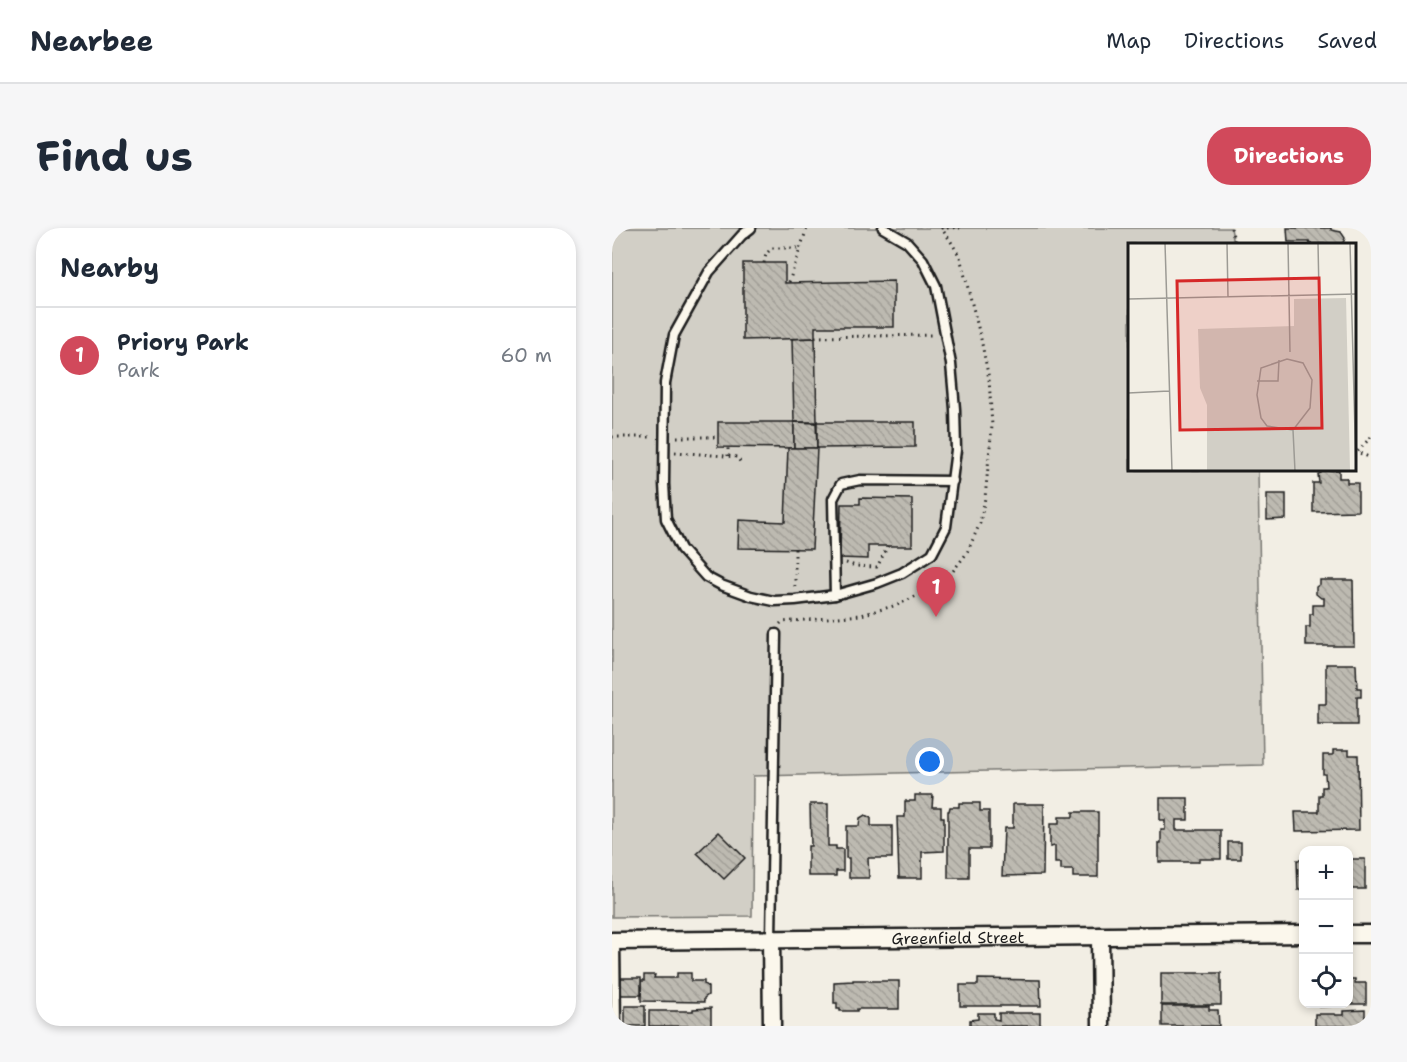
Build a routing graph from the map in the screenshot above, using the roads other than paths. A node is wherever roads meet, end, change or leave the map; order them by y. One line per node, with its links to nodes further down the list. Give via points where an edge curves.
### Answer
1 (751, 228): 4 (lane, via 709,272 674,335 665,383 666,519 681,549 706,577 721,585 774,601)
2 (883, 228): 3 (lane, via 907,242 923,260 936,286 955,409)
3 (953, 481): 4 (lane, via 946,527 932,554 902,573); 4 (lane, via 860,480 841,484 833,499)
4 (835, 595)
5 (776, 634): 10 (lane)
6 (1299, 934): 9 (street, Greenfield Street)
7 (1353, 934): 8 (street)
8 (1371, 934)
9 (1100, 936): 10 (street, Greenfield Street); 14 (street)
10 (771, 939): 11 (street, Greenfield Street); 13 (street)
11 (613, 941): 12 (lane)
12 (616, 1026)
13 (772, 1026)
14 (1101, 1026)

